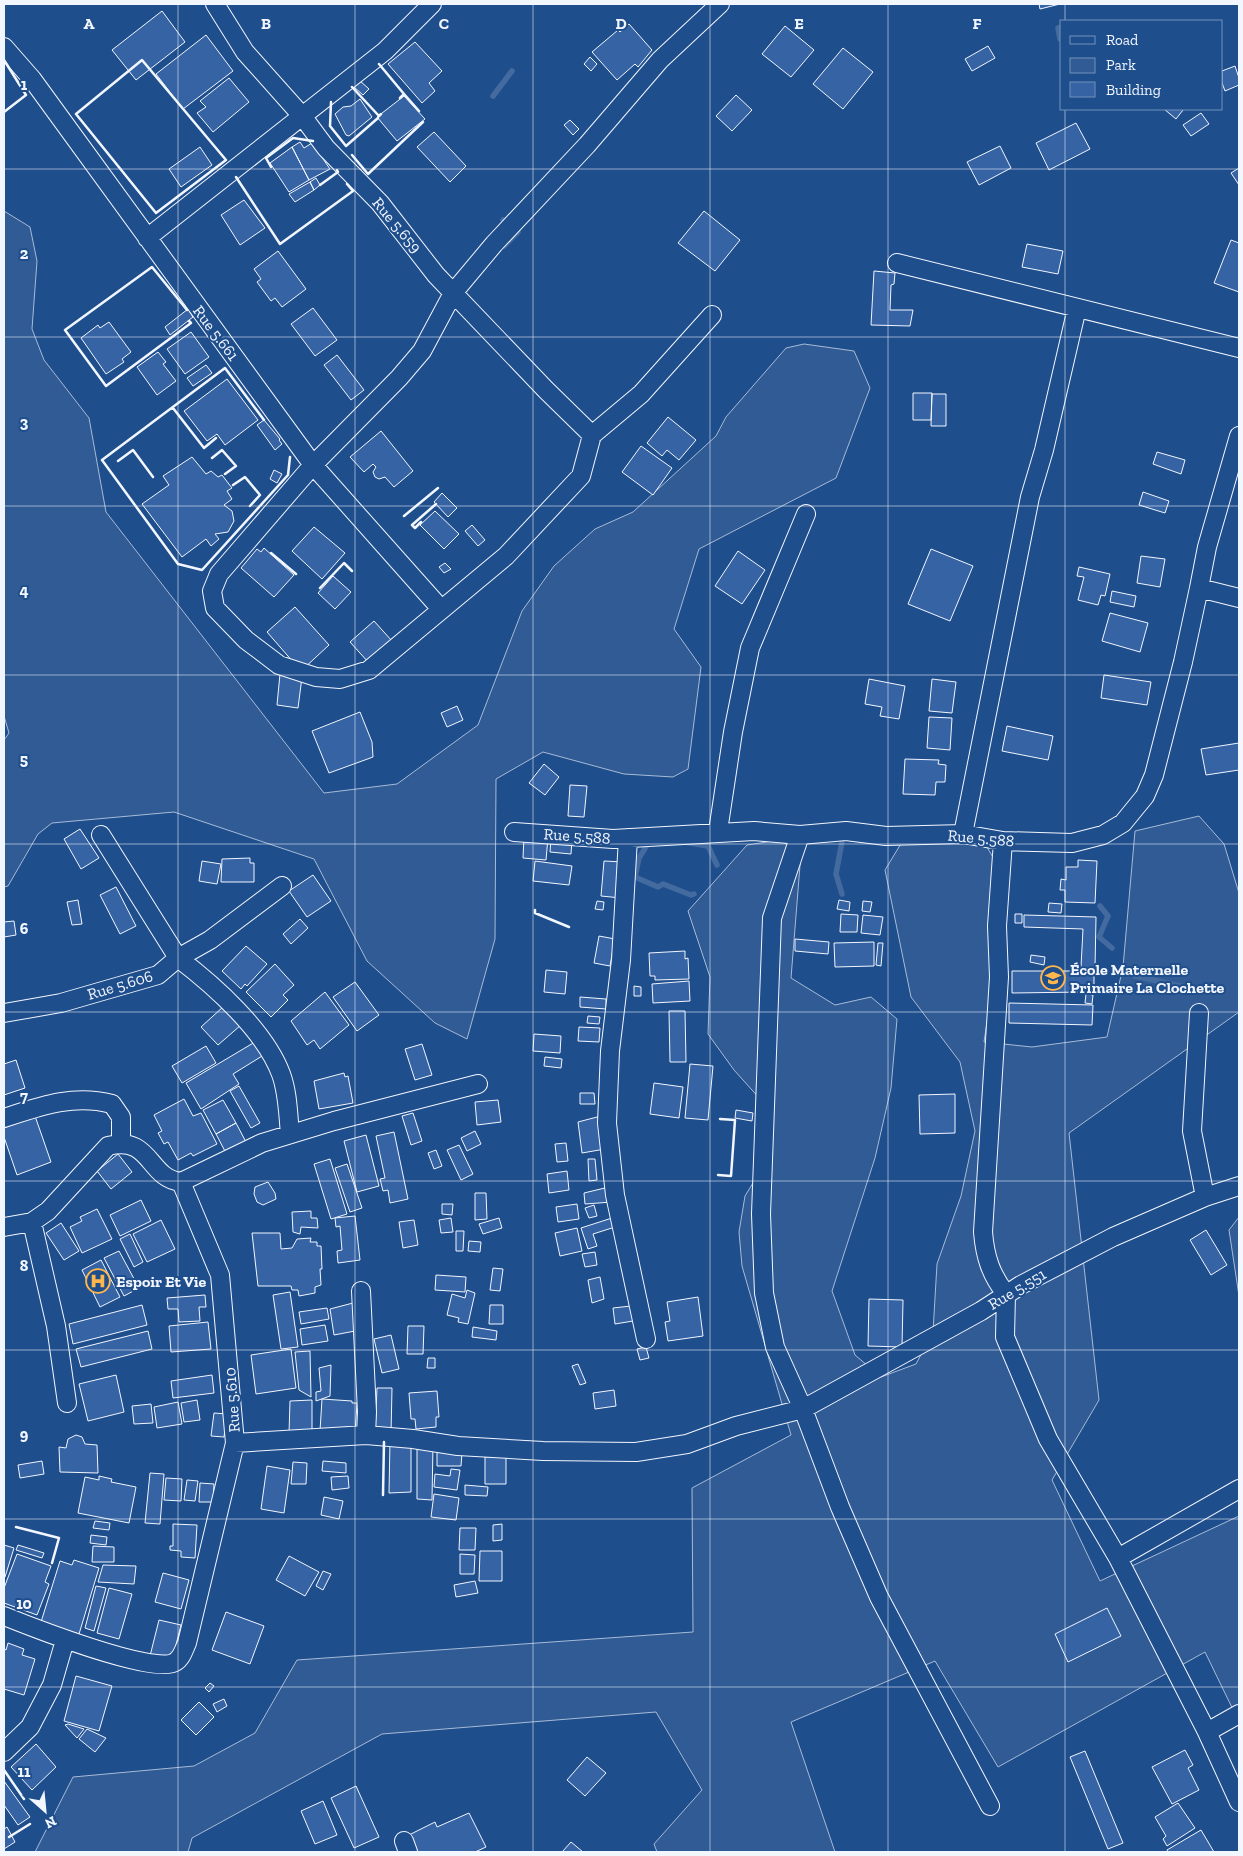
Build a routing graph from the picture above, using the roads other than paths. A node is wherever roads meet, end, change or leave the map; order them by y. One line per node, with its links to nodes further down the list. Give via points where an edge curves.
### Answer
1 (215, 4): 5 (street, Rue 5.659, via 245,52)
2 (432, 4): 5 (street, via 386,51)
3 (720, 4): 8 (street, via 660,60)
4 (4, 47): 6 (street, Rue 5.661, via 32,79)
5 (303, 117): 6 (street); 8 (street, Rue 5.659, via 326,148 380,203)
6 (146, 238): 14 (street, Rue 5.661)
7 (897, 264): 9 (street)
8 (453, 293): 12 (street, Rue 5.659); 14 (street, via 422,350 399,378)
9 (1077, 308): 11 (street); 21 (street, via 1023,531)
10 (712, 315): 12 (street, via 641,394)
11 (1239, 348)
12 (592, 435): 18 (street, via 581,476 506,556)
13 (1239, 436): 16 (street, Rue 5.588, via 1207,547)
14 (313, 465): 18 (street, Rue 5.661); 18 (street, via 219,574 212,591 215,608 246,640 279,665 316,677 340,679 369,670)
15 (806, 514): 19 (street, via 750,648)
16 (1199, 588): 17 (street); 25 (street, Rue 5.588, via 1184,662 1154,776 1145,796 1123,823 1103,835 1072,843)
17 (1239, 598)
18 (441, 608)
19 (718, 831): 23 (street, Rue 5.588, via 754,830); 24 (street, Rue 5.588)
20 (514, 832): 24 (street, Rue 5.588)
21 (963, 834): 23 (street, Rue 5.588, via 886,836 846,831); 25 (street, Rue 5.588)
22 (101, 835): 27 (street)
23 (800, 835): 43 (street, via 772,918 761,1214 764,1293 773,1338)
24 (628, 838): 41 (street, via 607,1123 615,1196)
25 (1003, 841): 40 (street, via 997,926 999,977 983,1232 985,1255 995,1281)
26 (282, 886): 27 (street, Rue 5.606, via 210,940)
27 (178, 958): 29 (street, Rue 5.606, via 158,974 61,1004); 32 (street, via 204,977 265,1043 286,1092)
28 (1199, 1013): 36 (street, via 1192,1131)
29 (4, 1014)
30 (478, 1084): 32 (street)
31 (4, 1118): 33 (street, via 49,1104 92,1098 112,1104 121,1117)
32 (290, 1134): 34 (street, via 262,1143)
33 (121, 1143): 34 (street, via 134,1144 164,1175 172,1181); 37 (street, via 108,1146 48,1211)
34 (181, 1182): 45 (street, Rue 5.610, via 220,1275)
35 (1239, 1186): 36 (street, Rue 5.551)
36 (1205, 1197): 40 (street, Rue 5.551, via 1113,1237)
37 (32, 1222): 38 (street); 42 (street, via 56,1326)
38 (4, 1227)
39 (361, 1291): 44 (street)
40 (1006, 1294): 43 (street, Rue 5.551); 47 (street, via 1005,1337 1044,1430)
41 (646, 1339)
42 (67, 1403)
43 (803, 1409): 44 (street, Rue 5.551, via 736,1426 687,1444 636,1452 458,1446 413,1438); 54 (street, via 879,1597)
44 (366, 1435): 45 (street, Rue 5.551)
45 (235, 1443): 49 (street, Rue 5.610, via 187,1643 175,1663 148,1663)
46 (1239, 1489): 47 (street)
47 (1118, 1558): 51 (street)
48 (4, 1616): 49 (street, Rue 5.610)
49 (65, 1640): 52 (street, via 52,1685 30,1727)
50 (1239, 1714): 51 (street)
51 (1207, 1732): 53 (street)
52 (4, 1752)
53 (1239, 1802)
54 (990, 1806)

